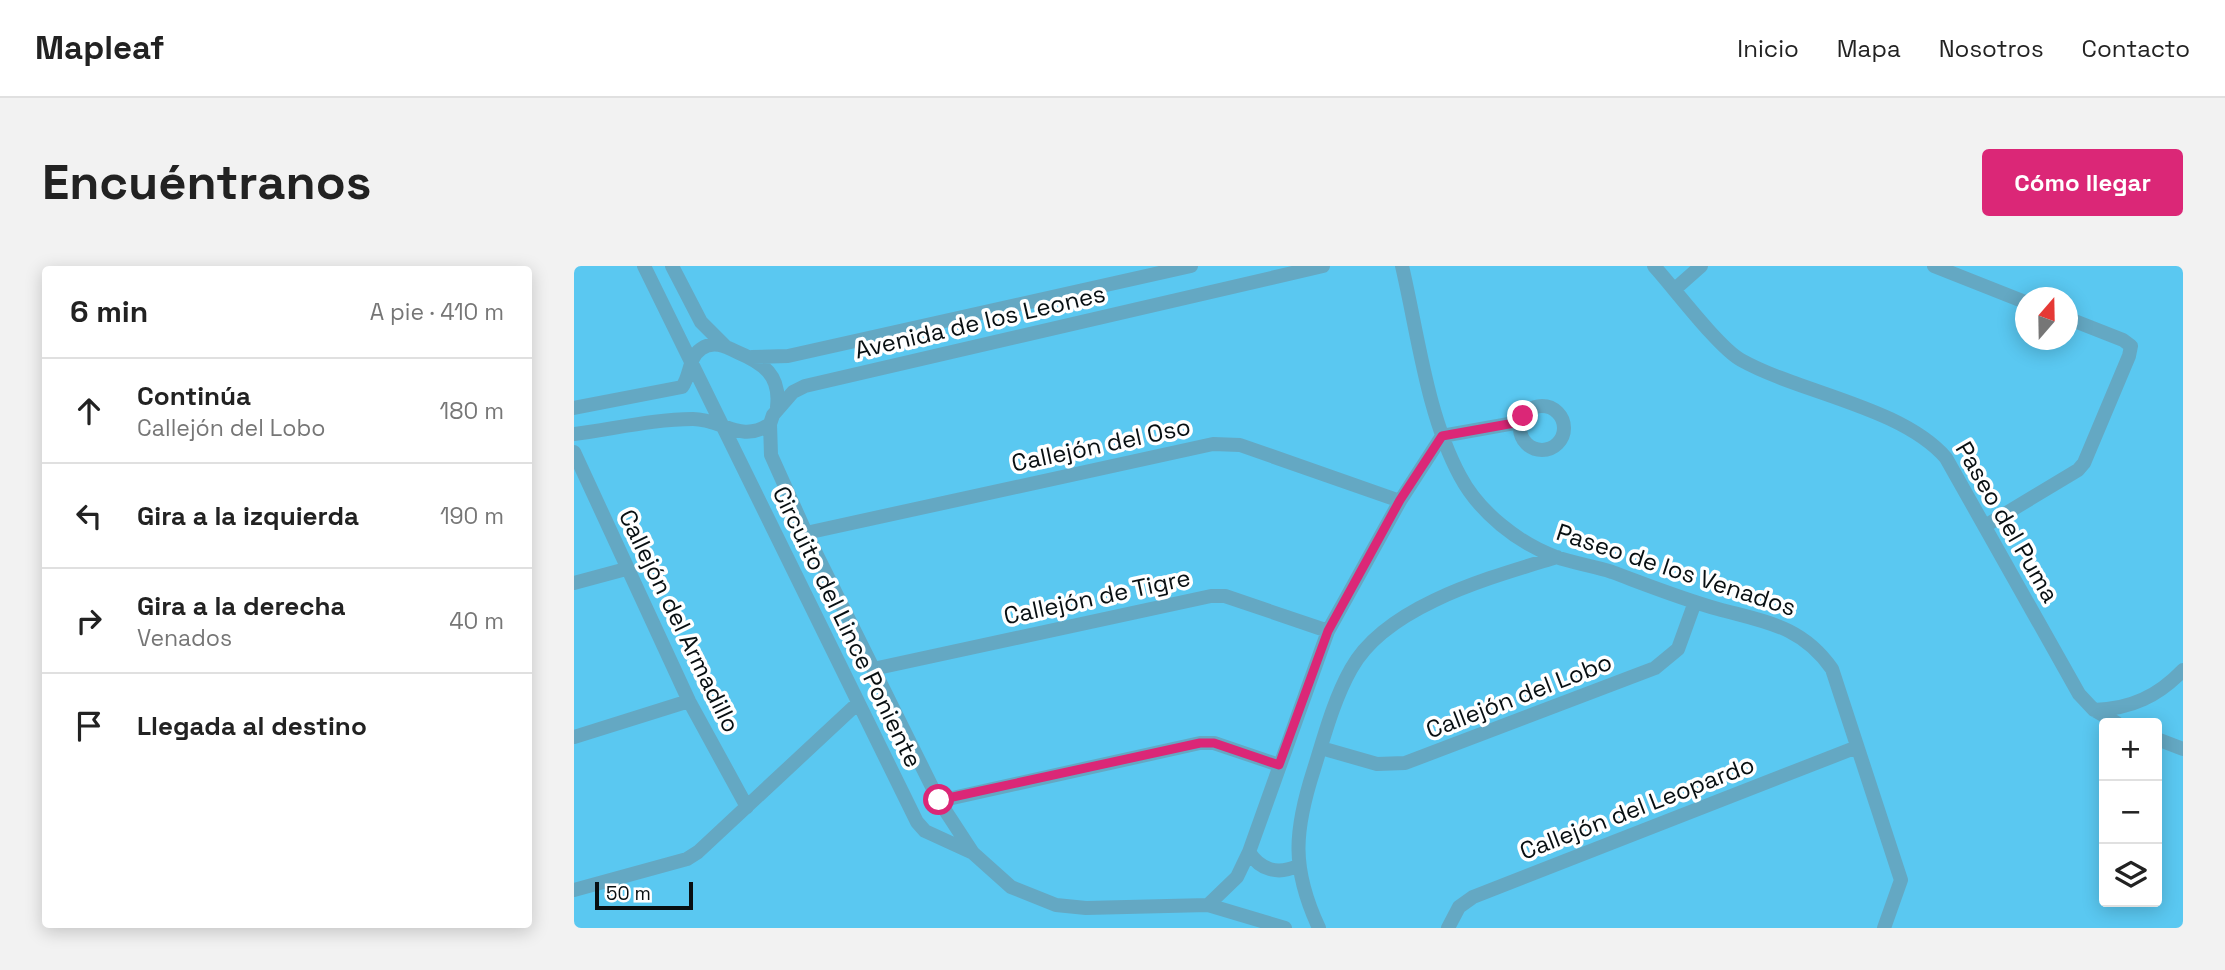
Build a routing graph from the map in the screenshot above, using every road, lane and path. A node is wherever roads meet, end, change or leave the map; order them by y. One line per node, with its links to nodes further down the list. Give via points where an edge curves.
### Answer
1 (644, 266): 14 (street, Circuito del Lince Poniente)
2 (672, 266): 12 (street, via 701,322)
3 (1191, 266): 13 (street, Avenida de los Leones, via 788,356)
4 (1323, 266): 15 (street, Avenida de los Leones, via 805,386)
5 (1402, 266): 21 (street, Paseo de los Venados)
6 (1654, 266): 9 (street, Paseo del Puma)
7 (1702, 266): 9 (street)
8 (1934, 266): 10 (street)
9 (1675, 289): 24 (street, Paseo del Puma, via 1739,359 1922,435 1946,458)
10 (2015, 298)
11 (2078, 322): 24 (street, via 2130,346 2084,463)
12 (726, 346): 13 (street); 14 (street, via 706,346)
13 (752, 357): 15 (street, via 774,378)
14 (691, 361): 16 (street, via 686,382 675,390); 19 (street, Circuito del Lince Poniente)
15 (777, 407): 18 (street)
16 (574, 408)
17 (1520, 422): 21 (street)
18 (770, 424): 19 (street, via 749,433); 25 (street, Circuito del Lince Poniente, via 771,455)
19 (724, 426): 20 (street, via 692,419); 34 (street, Circuito del Lince Poniente)
20 (574, 434)
21 (1442, 436): 23 (street); 26 (street, Paseo de los Venados, via 1460,478 1478,503 1499,523)
22 (574, 453): 27 (street, Callejón del Armadillo)
23 (1400, 500): 25 (street, Callejón del Oso, via 1240,445 1213,444); 30 (street)
24 (1985, 526): 35 (street, Paseo del Puma, via 2079,694)
25 (806, 533): 31 (street, Circuito del Lince Poniente)
26 (1556, 557): 29 (street, Paseo de los Venados, via 1581,561); 40 (street, via 1469,584 1422,606 1380,636 1351,668)
27 (626, 569): 28 (street); 33 (street, Callejón del Armadillo)
28 (574, 583)
29 (1695, 602): 39 (street, Paseo de los Venados, via 1804,637 1832,669); 40 (street, Callejón del Lobo, via 1678,649 1655,668 1405,763 1377,764)
30 (1328, 631): 31 (street, Callejón de Tigre, via 1225,596 1211,596); 42 (street)
31 (873, 668): 43 (street, Circuito del Lince Poniente)
32 (2183, 670): 35 (street, via 2140,702)
33 (689, 701): 37 (street); 44 (street, Callejón del Armadillo)
34 (858, 703): 44 (street); 46 (street, Circuito del Lince Poniente, via 917,822)
35 (2094, 710): 36 (street, Paseo del Puma)
36 (2108, 718)
37 (574, 737)
38 (2162, 741): 41 (street)
39 (1857, 747): 52 (street, Callejón del Leopardo, via 1473,897 1459,907); 53 (street, Paseo de los Venados, via 1901,880)
40 (1321, 748): 47 (street, via 1300,813)
41 (2183, 749)
42 (1279, 765): 43 (street, via 1214,743 1200,743); 45 (street)
43 (939, 800): 46 (street, Circuito del Lince Poniente)
44 (747, 807): 48 (street, via 687,859)
45 (1249, 852): 47 (street, via 1271,870); 49 (street, via 1237,877)
46 (973, 853): 49 (street, via 1011,887 1056,905)
47 (1297, 866): 51 (street)
48 (574, 890)
49 (1208, 905): 50 (street)
50 (1285, 928)
51 (1319, 928)
52 (1448, 928)
53 (1884, 928)

